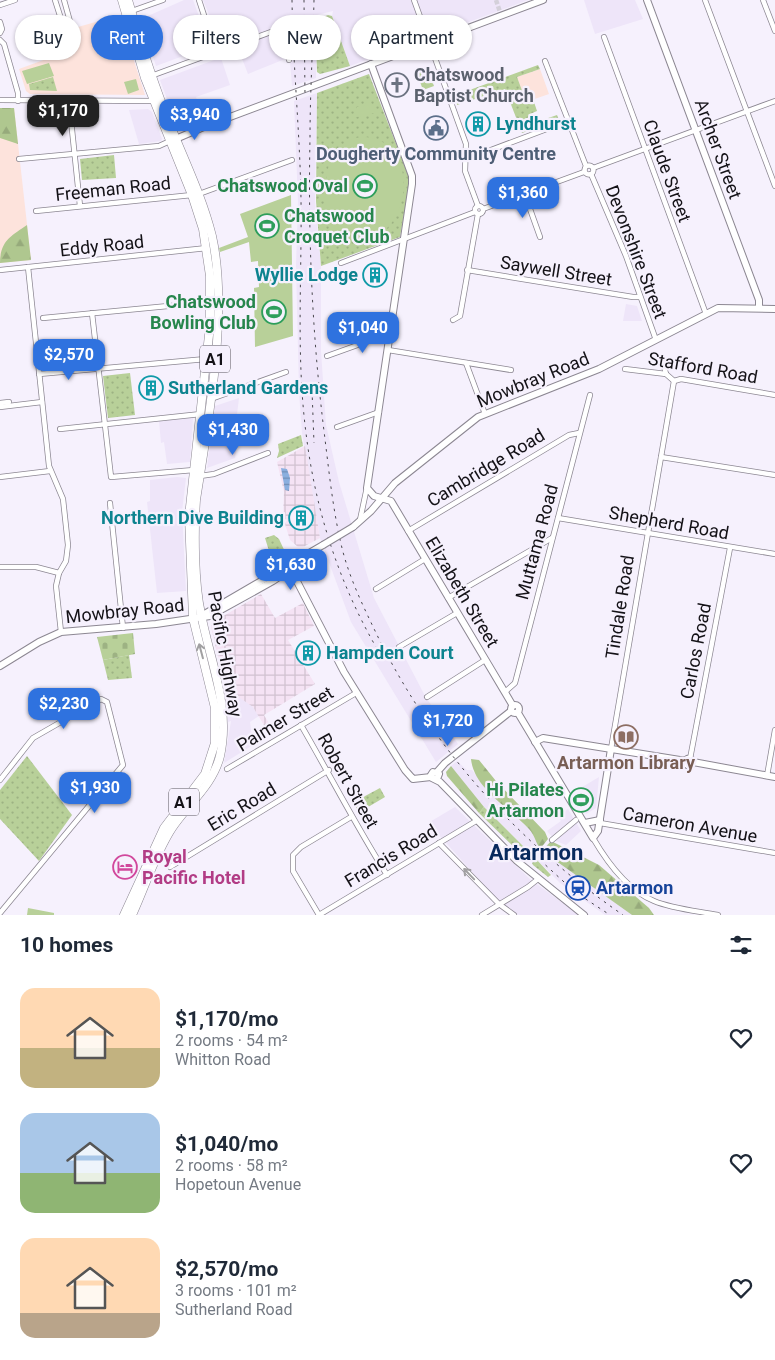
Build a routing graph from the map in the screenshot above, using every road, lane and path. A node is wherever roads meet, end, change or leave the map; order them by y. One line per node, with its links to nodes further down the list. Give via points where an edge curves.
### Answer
1 (16, 0): 13 (street)
2 (55, 0): 15 (street)
3 (64, 0): 16 (street)
4 (122, 0): 14 (highway, Pacific Highway / A1)
5 (128, 0): 14 (highway, Pacific Highway / A1)
6 (162, 0): 14 (street)
7 (199, 0): 17 (street)
8 (414, 0): 18 (street)
9 (543, 0): 20 (street)
10 (647, 0): 38 (street, Archer Street)
11 (705, 0): 36 (street)
12 (763, 0): 21 (street)
13 (0, 5)
14 (129, 12): 30 (highway, Pacific Highway / A1)
15 (60, 15)
16 (68, 15)
17 (204, 15)
18 (419, 15)
19 (0, 22): 22 (street)
20 (472, 26)
21 (775, 32)
22 (0, 33)
23 (604, 37): 40 (street, Claude Street)
24 (2, 42): 32 (street)
25 (195, 60): 30 (street)
26 (382, 60): 29 (street)
27 (436, 60): 42 (street, via 466,144)
28 (545, 61): 37 (street)
29 (371, 64): 39 (street); 57 (street, via 412,176)
30 (149, 77): 34 (highway, Pacific Highway / A1)
31 (0, 100): 32 (street)
32 (18, 101): 33 (street)
33 (70, 101): 34 (street); 41 (street)
34 (157, 101): 39 (highway, Pacific Highway / A1)
35 (775, 102): 36 (street)
36 (747, 112): 38 (street); 49 (street)
37 (568, 121): 42 (street, via 475,156); 45 (street)
38 (696, 130): 40 (street); 65 (street, Archer Street)
39 (173, 140): 41 (street, via 159,146); 50 (highway, Pacific Highway / A1)
40 (645, 150): 46 (street); 68 (street, Claude Street)
41 (75, 154): 43 (street); 52 (street)
42 (466, 156): 53 (street, via 465,171)
43 (19, 159)
44 (292, 160): 50 (street, Freeman Road)
45 (586, 166): 46 (street); 47 (street)
46 (593, 168): 48 (street)
47 (584, 172): 48 (street); 51 (street)
48 (591, 174): 63 (street, Devonshire Street)
49 (775, 186)
50 (195, 194): 52 (street, Freeman Road); 58 (highway, Pacific Highway / A1); 87 (highway, Pacific Highway / A1, via 212,238 218,297)
51 (524, 195): 53 (street); 56 (street)
52 (80, 206): 54 (street, Freeman Road)
53 (480, 207): 55 (street)
54 (36, 210)
55 (477, 213): 57 (street); 62 (street)
56 (540, 237)
57 (406, 238): 59 (street); 71 (street)
58 (207, 248): 60 (street, Eddy Road); 64 (highway, Pacific Highway / A1)
59 (341, 263)
60 (28, 267): 61 (street, Eddy Road); 82 (street)
61 (0, 270)
62 (467, 270): 63 (street, Saywell Street, via 633,298); 70 (street, via 460,316)
63 (640, 296): 72 (street, Devonshire Street)
64 (211, 302): 67 (street); 75 (highway, Pacific Highway / A1)
65 (760, 308): 66 (street, Mowbray Road); 68 (street, Mowbray Road, via 722,307)
66 (775, 308)
67 (92, 313): 69 (street); 78 (street)
68 (706, 314): 72 (street, Mowbray Road)
69 (43, 318)
70 (453, 320)
71 (392, 333): 73 (street); 74 (street)
72 (656, 340): 94 (street, Mowbray Road, via 599,370)
73 (388, 350): 77 (street); 92 (street)
74 (327, 356)
75 (208, 358): 78 (street); 93 (highway, Pacific Highway / A1)
76 (662, 358): 83 (street)
77 (466, 363): 80 (street); 94 (street)
78 (98, 368): 82 (street); 95 (street)
79 (625, 369): 83 (street, Stafford Road)
80 (511, 370)
81 (286, 372): 87 (street)
82 (39, 374): 89 (street)
83 (666, 374): 84 (street, Stafford Road)
84 (674, 380): 86 (street, Stafford Road); 100 (street, Tindale Road)
85 (590, 395): 98 (street, Muttama Road)
86 (775, 395)
87 (210, 399): 102 (highway, Pacific Highway / A1)
88 (9, 402): 90 (street)
89 (42, 402): 91 (street); 101 (street)
90 (0, 403)
91 (0, 407)
92 (379, 412): 96 (street); 105 (street)
93 (201, 414): 95 (street); 102 (highway, Pacific Highway / A1)
94 (485, 414): 106 (street, Mowbray Road, via 401,478)
95 (104, 424): 97 (street); 102 (street, via 110,477)
96 (337, 427)
97 (60, 429)
98 (579, 433): 108 (street, Muttama Road); 110 (street, Cambridge Road, via 569,435)
99 (268, 453): 102 (street, via 214,474)
100 (661, 457): 103 (street); 111 (street, Tindale Road)
101 (50, 471): 104 (street); 118 (street, via 63,499 68,538 66,561)
102 (197, 473): 122 (highway, Pacific Highway / A1, via 189,516)
103 (775, 475)
104 (0, 477)
105 (367, 485): 106 (street, Elizabeth Street, via 371,494); 109 (street, via 362,516)
106 (382, 498): 109 (street, Mowbray Road); 110 (street, Elizabeth Street, via 390,501)
107 (110, 503): 123 (street)
108 (558, 518): 111 (street, Shepherd Road); 112 (street, Muttama Road)
109 (355, 525): 116 (street, Mowbray Road, bridge)
110 (408, 531): 115 (street, Elizabeth Street)
111 (647, 534): 113 (street, Shepherd Road); 135 (street, Tindale Road)
112 (552, 538): 120 (street); 128 (street, Muttama Road, via 515,683)
113 (730, 548): 114 (street, Shepherd Road); 136 (street, Carlos Road)
114 (775, 554)
115 (425, 559): 119 (street); 120 (street, Elizabeth Street)
116 (290, 566): 122 (street, Mowbray Road); 129 (street)
117 (0, 567): 118 (street, via 36,567)
118 (59, 573): 124 (street, via 56,593)
119 (376, 589)
120 (448, 598): 121 (street, Elizabeth Street)
121 (457, 613): 125 (street); 126 (street, Elizabeth Street)
122 (197, 617): 123 (street, Mowbray Road); 158 (highway, Pacific Highway / A1, one-way to 122, via 160,836 204,774 214,748 215,708); 159 (highway, Pacific Highway / A1, via 220,689 223,715 220,755 211,777 168,834)
123 (123, 628): 124 (street, Mowbray Road)
124 (61, 632): 127 (street, Mowbray Road)
125 (399, 647)
126 (485, 660): 128 (street, Elizabeth Street); 130 (street)
127 (0, 666)
128 (505, 692): 131 (street, Elizabeth Street)
129 (356, 693): 132 (street, Palmer Street); 139 (street, via 410,777 416,780)
130 (427, 697)
131 (514, 710): 134 (street, Elizabeth Street); 139 (street, via 445,763)
132 (301, 725): 137 (street, Palmer Street); 138 (street, Robert Street)
133 (775, 730): 140 (street)
134 (535, 742): 135 (street, via 543,738); 147 (street, Elizabeth Street)
135 (611, 749): 136 (street); 146 (street, Tindale Road)
136 (690, 760): 140 (street)
137 (228, 769)
138 (328, 770): 143 (street, Robert Street); 152 (street, Eric Road)
139 (435, 776): 145 (street)
140 (767, 776): 141 (street)
141 (775, 777)
142 (0, 780): 156 (street, via 33,738 68,716 105,699 123,765)
143 (351, 817): 153 (street, Robert Street); 160 (street, via 301,847 292,860 295,875)
144 (576, 820): 149 (street)
145 (476, 821): 150 (street, Francis Road); 154 (street)
146 (600, 822): 147 (street); 148 (street, Tindale Road); 151 (street, Cameron Avenue)
147 (585, 824): 148 (street, Elizabeth Street)
148 (593, 838): 164 (street, Elizabeth Street, via 609,863 655,901)
149 (552, 840)
150 (440, 843): 153 (street, Francis Road); 155 (street, one-way to 150)
151 (775, 853)
152 (170, 867)
153 (387, 875): 160 (street, Francis Road)
154 (538, 879): 155 (street); 163 (street)
155 (499, 904): 161 (street); 162 (street)
156 (1, 913): 157 (street)
157 (8, 915)
158 (124, 915)
159 (132, 915)
160 (319, 915)
161 (482, 915)
162 (514, 915)
163 (584, 915)
164 (718, 915)

